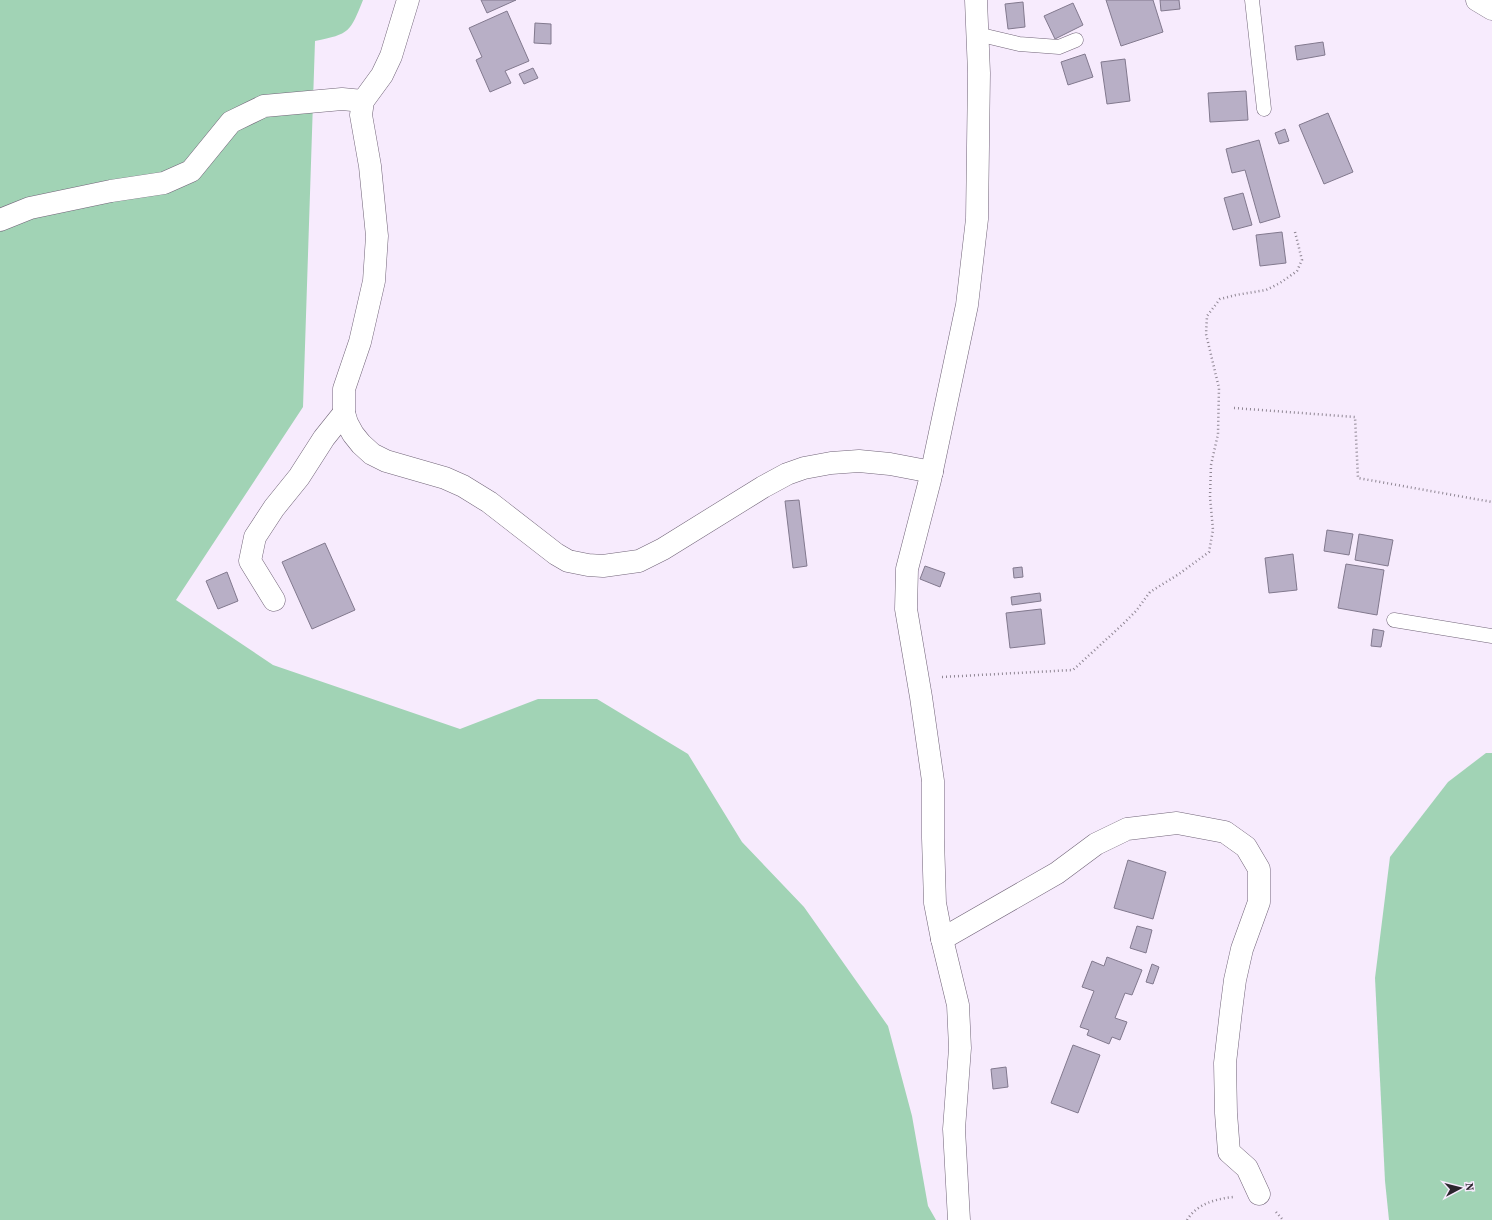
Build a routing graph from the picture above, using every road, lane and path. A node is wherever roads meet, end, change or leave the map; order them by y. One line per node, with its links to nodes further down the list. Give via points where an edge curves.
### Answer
1 (408, 0): 8 (street, via 391,56 382,75)
2 (976, 0): 6 (street)
3 (1252, 0): 9 (lane)
4 (1477, 0): 5 (street)
5 (1492, 9)
6 (977, 34): 7 (lane, via 1019,44 1059,47); 14 (street, via 977,219 967,305)
7 (1076, 40)
8 (363, 101): 10 (street, via 342,99 264,106 231,122 191,170 164,183 30,208); 13 (street, via 361,115 370,166 377,236 374,281 360,342 344,389)
9 (1264, 108)
10 (0, 220)
11 (1295, 232): 19 (path, via 1302,260 1297,271 1266,290 1220,300 1207,316 1206,334 1219,388 1218,434 1211,465 1213,530 1209,552 1150,592 1136,611 1073,670)
12 (1234, 408): 15 (path, via 1355,417 1358,478)
13 (344, 413): 14 (street, via 353,434 372,454 462,486 489,502 556,554 568,561 588,565 639,561 763,487 804,468 831,462 859,461); 16 (street, via 255,537 250,561)
14 (932, 472): 19 (street, via 907,569 906,609)
15 (1492, 502)
16 (274, 600)
17 (1394, 620): 18 (lane)
18 (1492, 636)
19 (918, 679): 20 (street, via 934,781 935,903)
20 (942, 939): 21 (street, via 1057,873 1096,844 1127,829 1177,823 1225,832 1246,847 1259,869 1259,902 1242,949 1235,980 1225,1064 1226,1113 1229,1152 1246,1168); 22 (street, via 958,1005 960,1048 954,1129)
21 (1259, 1194): 23 (path, via 1208,1202 1190,1214)
22 (959, 1220)
23 (1187, 1220)

